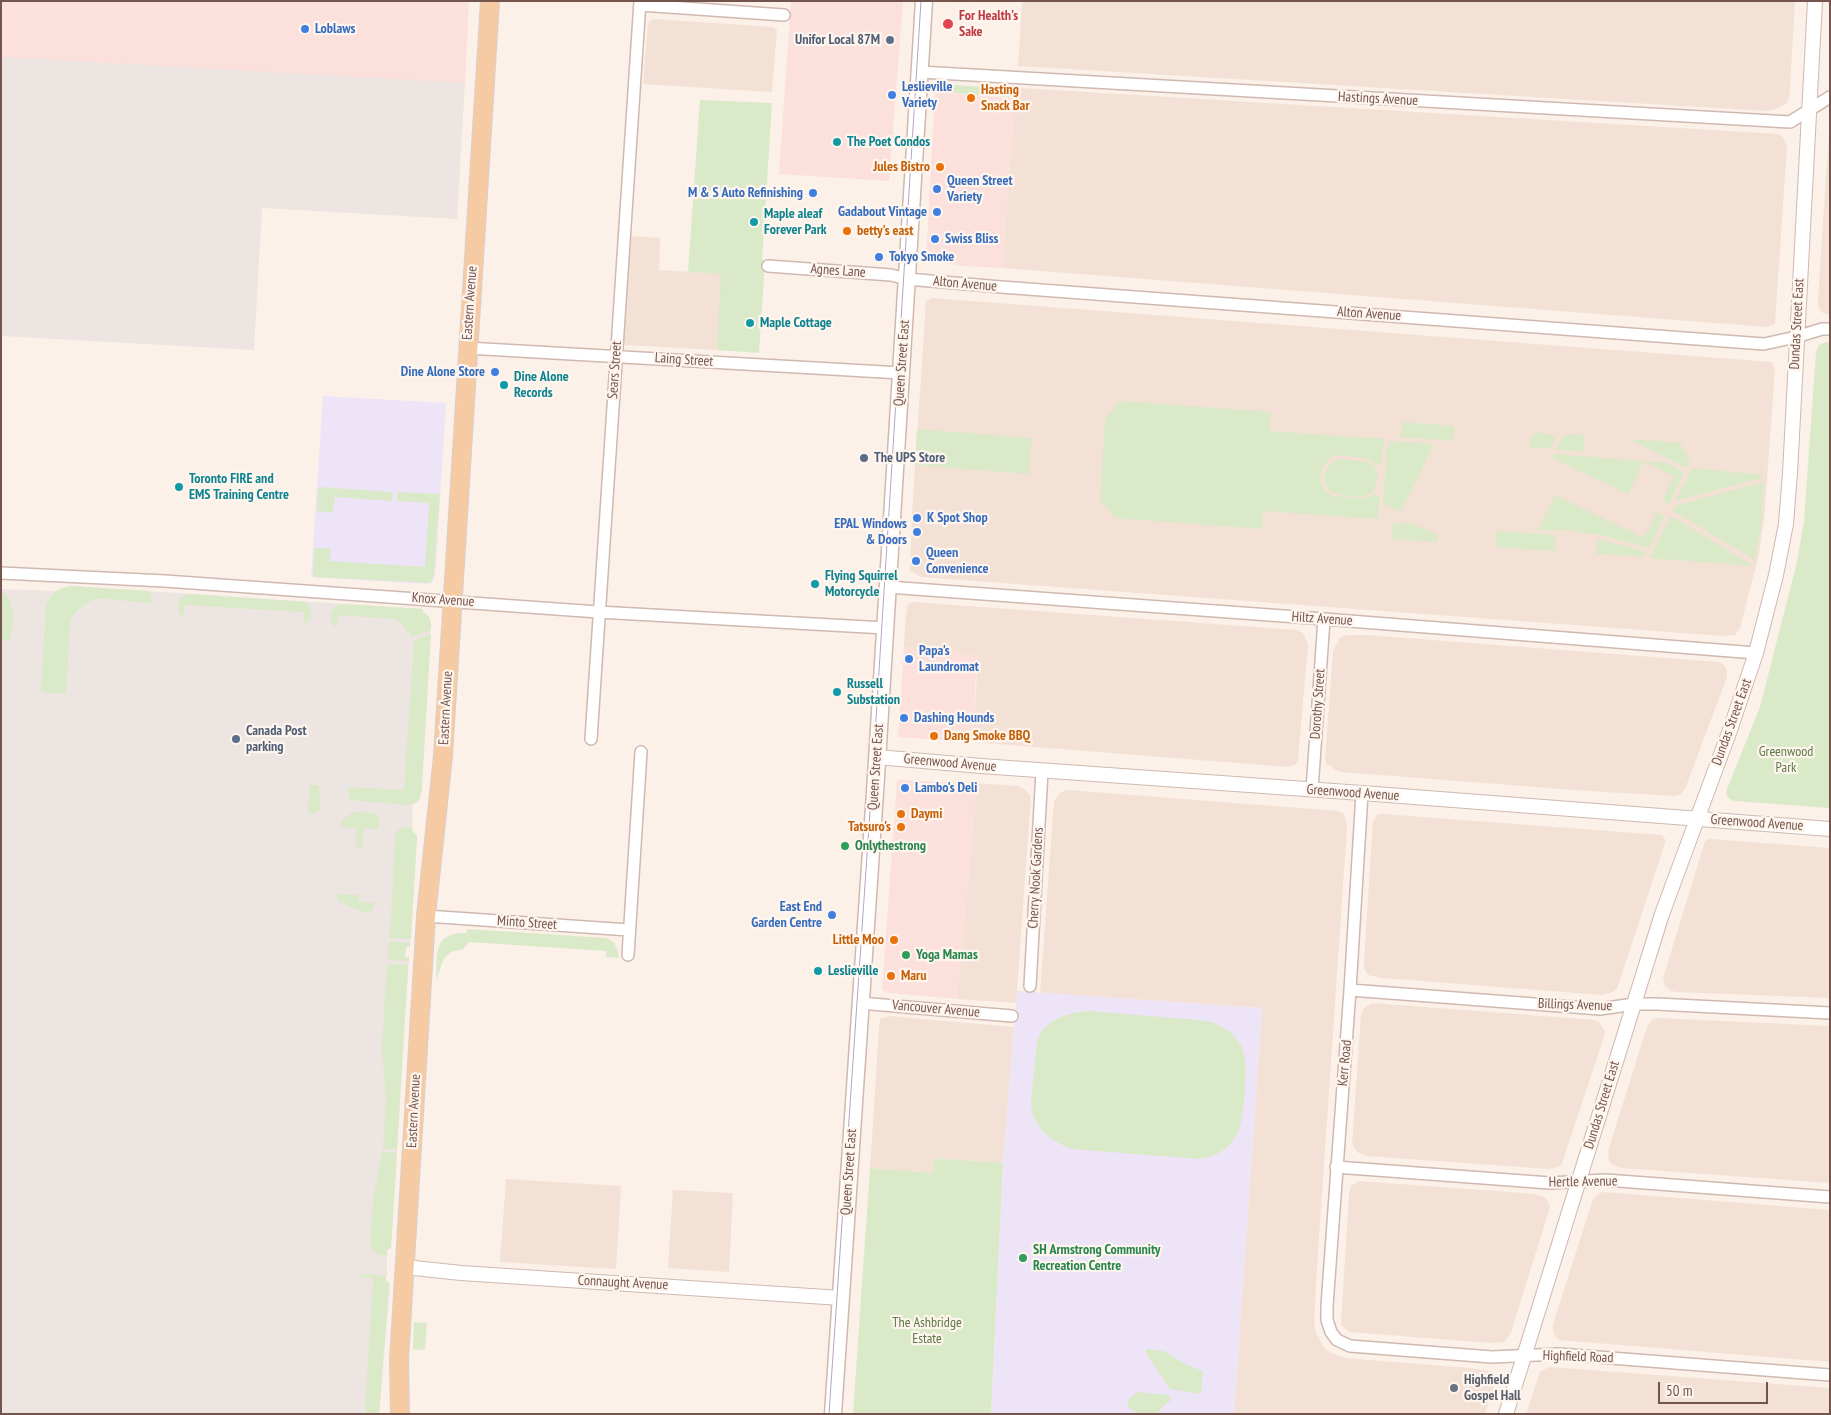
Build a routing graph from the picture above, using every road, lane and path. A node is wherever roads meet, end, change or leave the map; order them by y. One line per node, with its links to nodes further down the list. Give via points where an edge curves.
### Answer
1 (490, 1): 13 (main road, Eastern Avenue)
2 (924, 1): 6 (main road, Queen Street East)
3 (1815, 1): 8 (street, Dundas Street East)
4 (640, 3): 5 (street); 14 (street, Sears Street)
5 (784, 15)
6 (920, 72): 8 (street, Hastings Avenue, via 1790,122); 10 (main road, Queen Street East)
7 (1830, 97): 8 (street, Hastings Avenue)
8 (1810, 110): 12 (street, Dundas Street East)
9 (768, 266): 10 (street, Agnes Lane)
10 (907, 279): 12 (street, Alton Avenue, via 1764,344); 15 (main road, Queen Street East)
11 (1830, 329): 12 (street, Alton Avenue, via 1822,328)
12 (1796, 337): 22 (street, Dundas Street East, via 1786,524)
13 (468, 348): 14 (street, Laing Street); 18 (main road, Eastern Avenue)
14 (616, 356): 15 (street, Laing Street); 19 (street, Sears Street)
15 (901, 374): 17 (main road, Queen Street East)
16 (1, 573): 18 (street, Knox Avenue)
17 (888, 587): 20 (street, Hiltz Avenue); 21 (main road, Queen Street East)
18 (452, 600): 19 (street, Knox Avenue); 31 (main road, Eastern Avenue, via 443,756)
19 (598, 612): 21 (street, Knox Avenue); 23 (street, Sears Street)
20 (1324, 618): 22 (street, Hiltz Avenue); 27 (street, Dorothy Street)
21 (885, 628): 25 (main road, Queen Street East)
22 (1756, 653): 29 (street, Dundas Street East)
23 (591, 739)
24 (641, 752): 32 (street)
25 (877, 757): 26 (street, Greenwood Avenue); 36 (main road, Queen Street East)
26 (1042, 771): 27 (street, Greenwood Avenue); 34 (street, Cherry Nook Gardens)
27 (1312, 790): 28 (street, Greenwood Avenue)
28 (1362, 793): 29 (street, Greenwood Avenue); 35 (street, Kerr Road)
29 (1697, 818): 30 (street, Greenwood Avenue); 37 (street, Dundas Street East)
30 (1830, 829)
31 (426, 916): 32 (street, Minto Street); 43 (main road, Eastern Avenue)
32 (629, 930): 33 (street)
33 (628, 955)
34 (1030, 986)
35 (1350, 990): 37 (street, Billings Avenue, via 1600,1009); 40 (street, Kerr Road)
36 (860, 1003): 39 (street, Vancouver Avenue); 44 (main road, Queen Street East)
37 (1634, 1004): 38 (street, Billings Avenue); 41 (street, Dundas Street East)
38 (1830, 1013)
39 (1012, 1016)
40 (1336, 1166): 41 (street, Hertle Avenue, via 1550,1183); 45 (street, Kerr Road, via 1327,1306 1327,1320)
41 (1578, 1182): 42 (street, Hertle Avenue, via 1606,1180); 46 (street, Dundas Street East)
42 (1830, 1197)
43 (404, 1267): 44 (street, Connaught Avenue); 48 (main road, Eastern Avenue)
44 (841, 1298): 49 (main road, Queen Street East)
45 (1332, 1332): 46 (street, Highfield Road, via 1337,1340 1350,1346)
46 (1524, 1356): 47 (street, Highfield Road, via 1558,1354); 50 (street, Dundas Street East)
47 (1830, 1375)
48 (400, 1414)
49 (833, 1414)
50 (1506, 1414)

